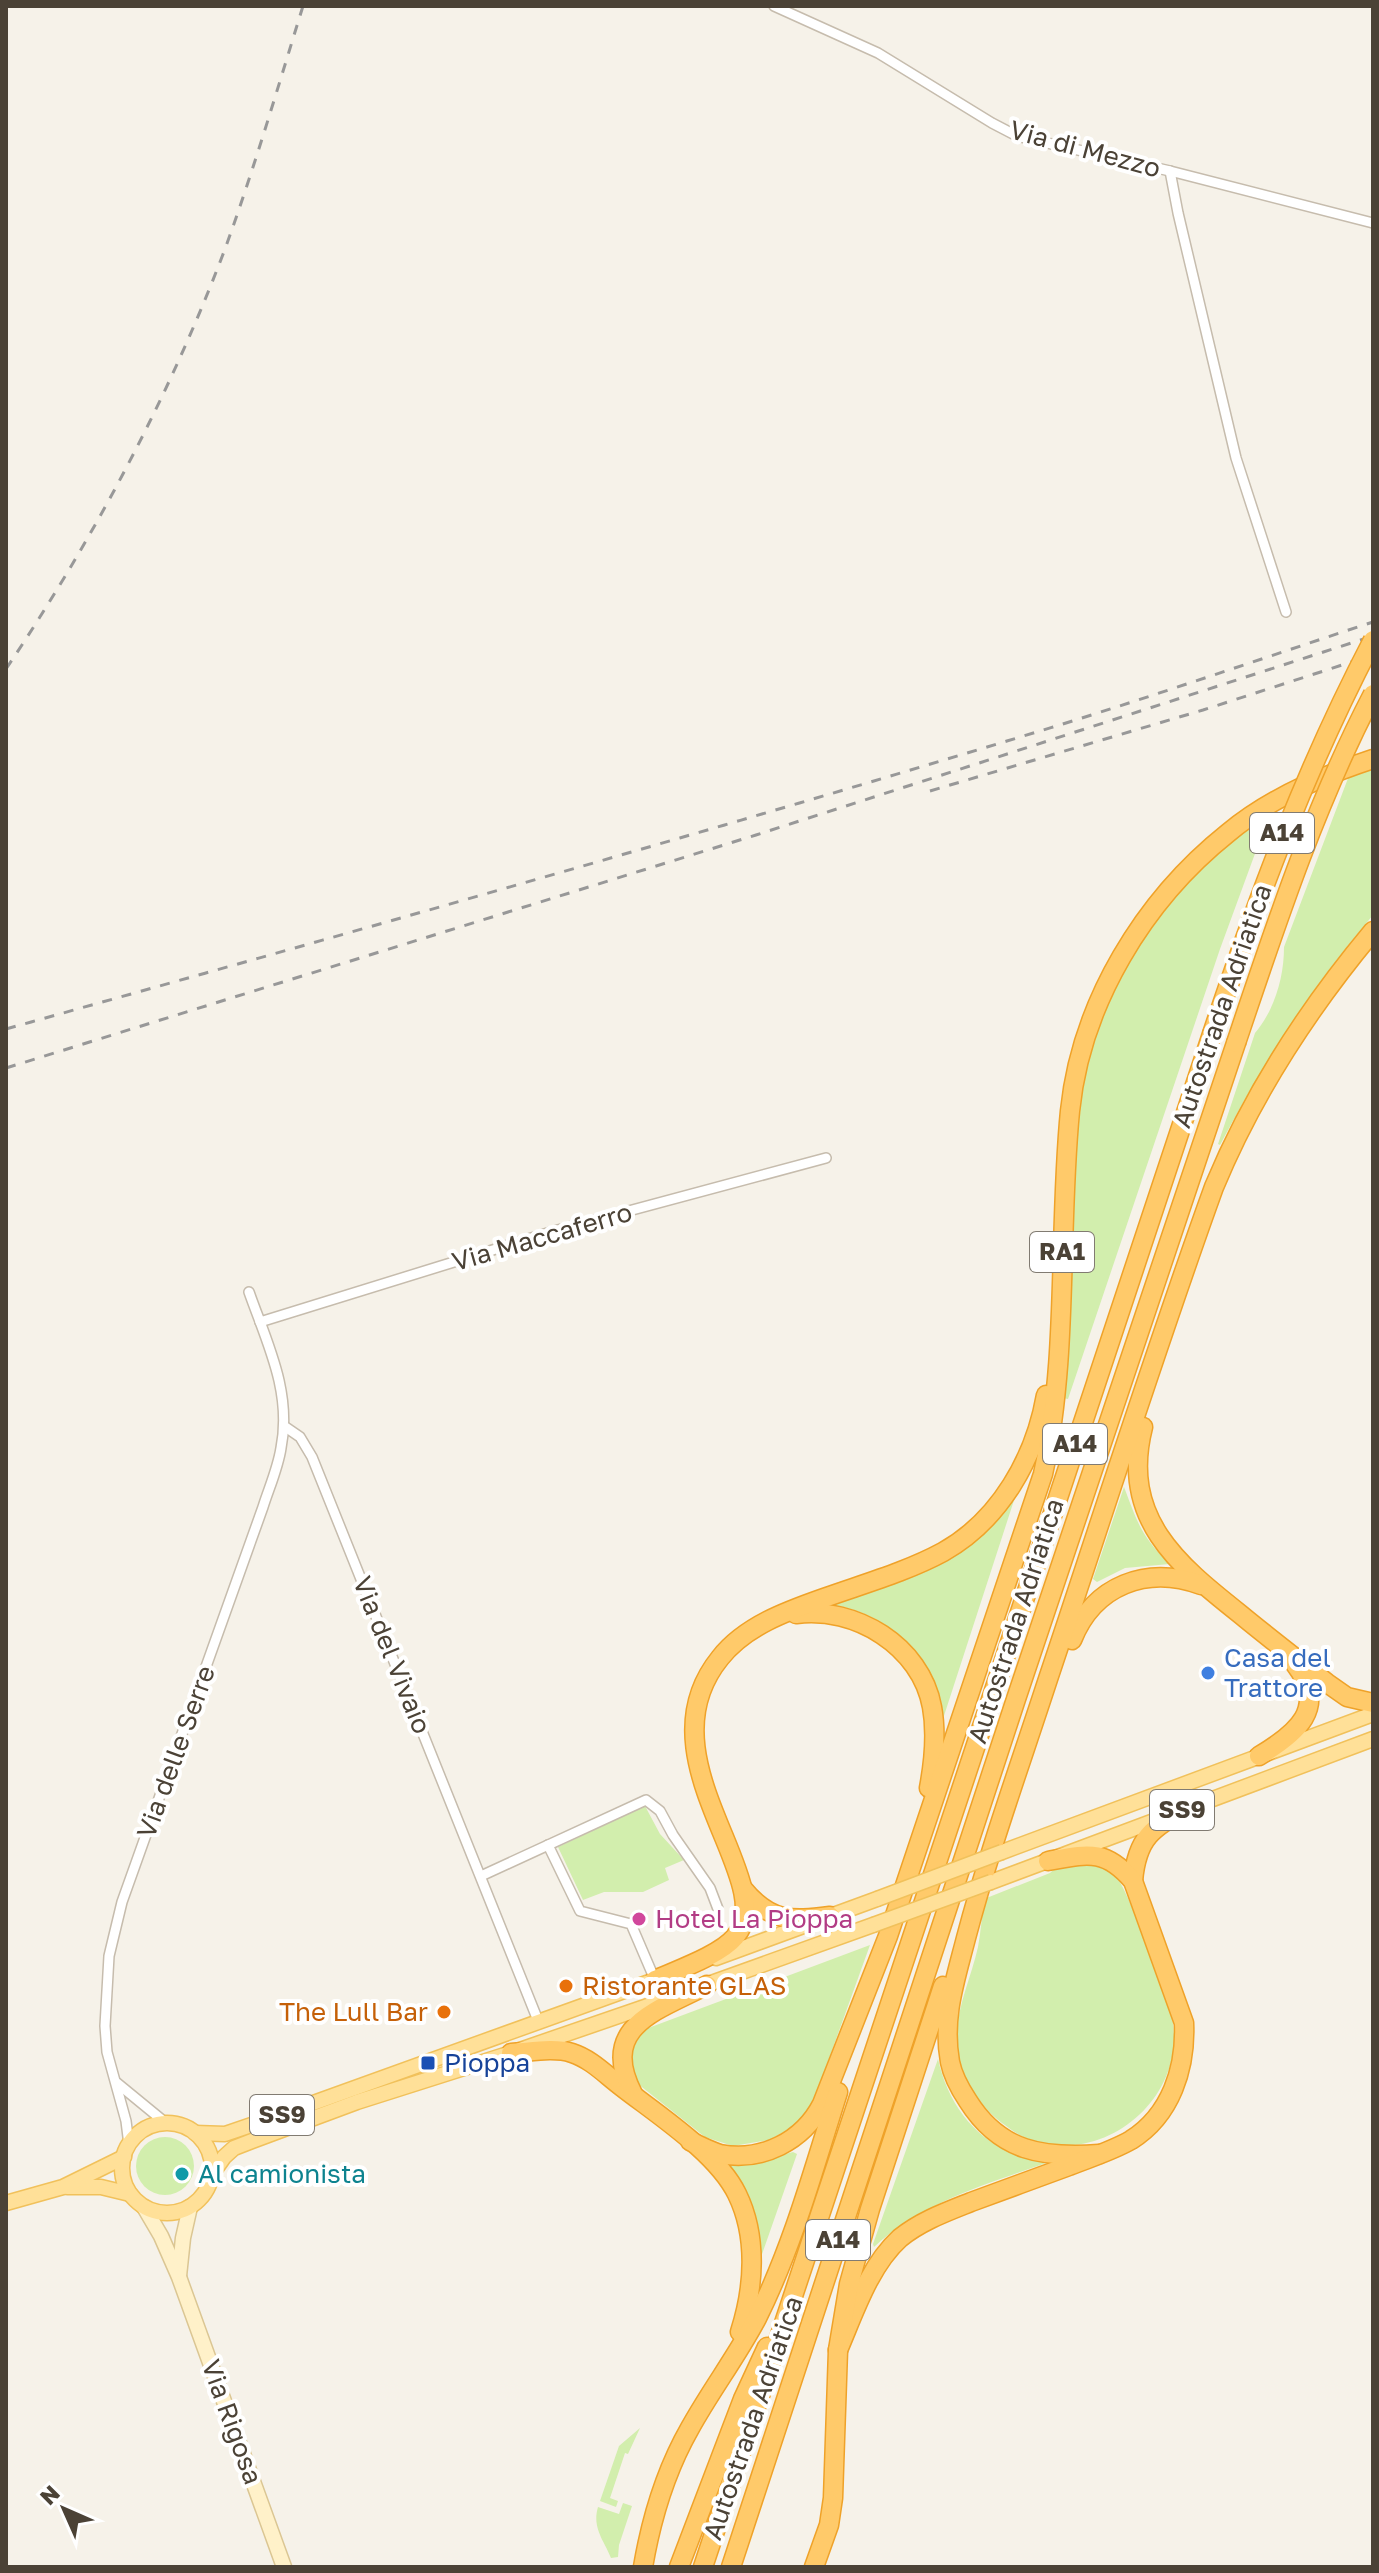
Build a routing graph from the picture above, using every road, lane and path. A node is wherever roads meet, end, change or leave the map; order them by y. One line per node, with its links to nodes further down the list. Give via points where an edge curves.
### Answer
1 (774, 6): 2 (street, Via di Mezzo, via 878,53 1017,136)
2 (1170, 171): 3 (street, Via di Mezzo); 4 (street, via 1236,458)
3 (1373, 223)
4 (1286, 612)
5 (1373, 640): 51 (highway, Autostrada Adriatica / A14, bridge, via 1283,832 1212,1034)
6 (1373, 694): 55 (highway, Autostrada Adriatica / A14, bridge, via 1306,842 1236,1043)
7 (1373, 759): 10 (highway, RA1, via 1300,787 1229,831 1195,861 1136,932 1101,996 1078,1068 1070,1108)
8 (1373, 931): 12 (highway, via 1302,1021 1245,1117 1214,1187)
9 (826, 1158): 13 (street, Via Maccaferro, via 554,1231)
10 (1063, 1241): 16 (highway, via 1043,1410 1031,1448 1003,1499 959,1542 930,1559); 26 (highway, RA1, via 1054,1426 1043,1474)
11 (249, 1292): 13 (street)
12 (1172, 1309): 15 (highway, via 1139,1442 1140,1485 1158,1536); 23 (highway)
13 (260, 1322): 14 (street, via 280,1380)
14 (284, 1426): 27 (street, Via del Vivaio, via 300,1437 312,1457); 38 (street, Via delle Serre, via 278,1463 112,1936 105,2026)
15 (1206, 1587): 17 (highway); 23 (highway, via 1182,1579 1147,1578 1117,1587 1089,1609)
16 (777, 1617): 26 (highway, via 827,1613 871,1627 893,1642 923,1681 935,1739); 29 (highway, via 741,1637 720,1658 703,1687 693,1726 703,1781)
17 (1277, 1644): 18 (highway, via 1347,1697); 21 (highway, via 1304,1676 1307,1712 1294,1734)
18 (1373, 1703)
19 (1373, 1714): 21 (main road, SS9)
20 (1373, 1739): 22 (main road, SS9)
21 (1259, 1756): 32 (main road, SS9, bridge)
22 (1190, 1807): 25 (main road, SS9); 28 (highway, via 1146,1837)
23 (1002, 1818): 30 (highway)
24 (548, 1845): 27 (street); 31 (street, via 646,1800 660,1811); 34 (street, via 580,1911 631,1924)
25 (1048, 1861): 28 (highway, via 1100,1856 1119,1865); 35 (main road, SS9, bridge)
26 (913, 1862): 33 (highway, RA1)
27 (481, 1876): 36 (street, Via del Vivaio)
28 (1133, 1881): 44 (highway, via 1179,2002 1185,2046 1176,2084 1159,2115 1133,2138)
29 (743, 1888): 32 (highway, via 774,1915); 34 (highway, via 745,1914 735,1937)
30 (975, 1905): 44 (highway, via 949,2005 947,2042 955,2080 982,2120 1018,2146 1052,2156); 53 (highway, via 870,2209)
31 (718, 1909)
32 (830, 1916): 34 (main road, SS9)
33 (885, 1945): 42 (highway, via 809,2125 787,2143 759,2153 716,2153); 54 (highway, RA1, via 795,2226 756,2319)
34 (655, 1980): 36 (main road, SS9)
35 (707, 1985): 37 (main road, SS9); 39 (highway, via 642,2019 628,2033 621,2056)
36 (539, 2023): 41 (main road, SS9, via 225,2134)
37 (511, 2053): 39 (highway, via 569,2051); 45 (main road, SS9, via 234,2148)
38 (117, 2083): 40 (street); 43 (street, Via delle Serre)
39 (634, 2097): 42 (highway)
40 (167, 2124): 41 (main road, SS9); 43 (main road, via 145,2129)
41 (195, 2133): 45 (main road, via 209,2151)
42 (690, 2141): 54 (highway, via 738,2195 749,2233 751,2286)
43 (126, 2151): 46 (main road); 47 (main road, via 124,2183)
44 (1099, 2154): 53 (highway, via 920,2224 884,2257)
45 (212, 2174): 50 (main road, SS9, via 201,2199)
46 (63, 2187): 47 (main road); 48 (main road)
47 (130, 2194): 49 (main road)
48 (6, 2203)
49 (144, 2207): 50 (main road, via 167,2213); 52 (main road, Via Rigosa)
50 (190, 2207): 52 (main road, Via Rigosa)
51 (809, 2253): 59 (highway, via 743,2399); 60 (highway, Autostrada Adriatica / A14)
52 (179, 2277): 57 (main road, Via Rigosa)
53 (838, 2350): 56 (highway, via 833,2498)
54 (731, 2362): 58 (highway, RA1, via 675,2457)
55 (761, 2481): 61 (highway, Autostrada Adriatica / A14); 62 (highway)
56 (816, 2561)
57 (284, 2567)
58 (643, 2567)
59 (679, 2567)
60 (703, 2567)
61 (731, 2567)
62 (742, 2567)

